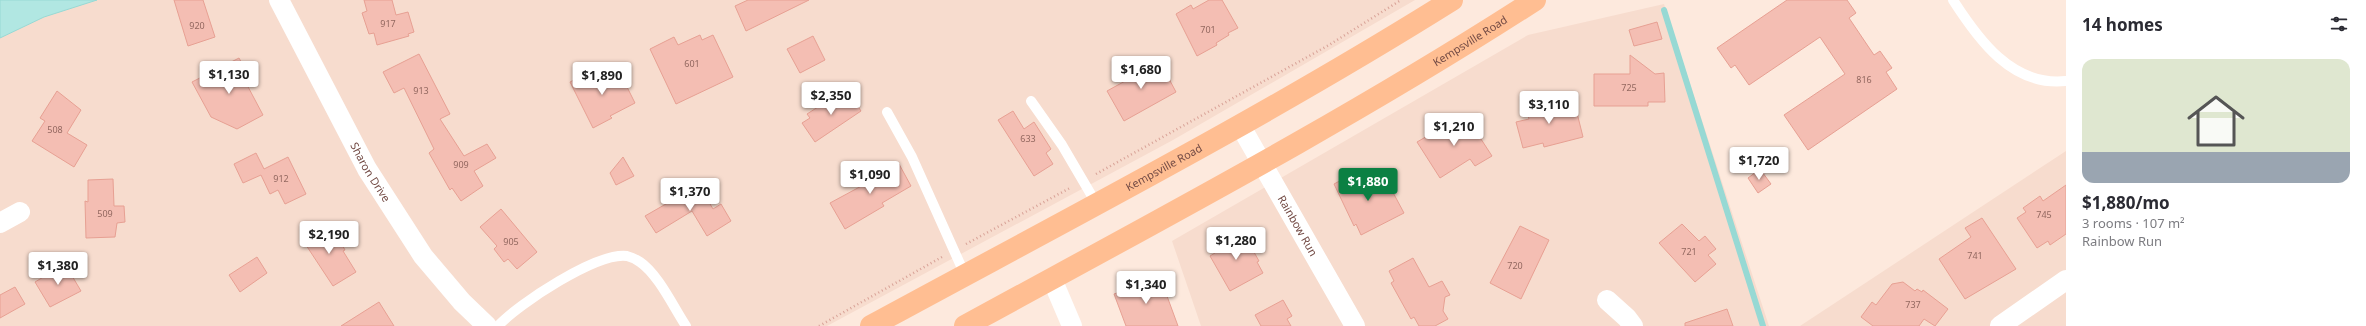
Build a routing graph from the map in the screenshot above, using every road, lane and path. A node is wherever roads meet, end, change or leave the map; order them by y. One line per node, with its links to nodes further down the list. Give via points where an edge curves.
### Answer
1 (279, 0): 22 (street, Sharon Drive, via 367,169 423,256 462,302)
2 (1401, 0): 11 (path, via 1329,44)
3 (1452, 0): 9 (main road, Kempsville Road)
4 (1535, 0): 10 (main road, Kempsville Road, via 1431,65)
5 (1952, 0): 6 (lane, via 1989,51 2011,67 2036,78)
6 (2066, 81)
7 (1031, 101): 13 (lane, via 1062,145)
8 (887, 112): 18 (lane, via 912,157)
9 (1240, 125): 10 (street, Rainbow Run); 13 (main road, Kempsville Road)
10 (1262, 164): 19 (main road, Kempsville Road); 29 (street, Rainbow Run)
11 (1091, 176)
12 (1077, 184): 16 (path)
13 (1096, 203): 18 (main road, Kempsville Road)
14 (20, 212): 15 (street)
15 (0, 223)
16 (960, 248)
17 (946, 255): 25 (path)
18 (965, 275): 26 (main road, Kempsville Road)
19 (1052, 279): 27 (main road, Kempsville Road); 28 (street)
20 (2066, 280): 31 (street)
21 (1607, 300): 30 (street)
22 (487, 326)
23 (498, 326): 24 (lane, via 511,312 561,279 616,256 627,256 650,270)
24 (686, 326)
25 (819, 326)
26 (871, 326)
27 (965, 326)
28 (1072, 326)
29 (1355, 326)
30 (1633, 326)
31 (2000, 326)

